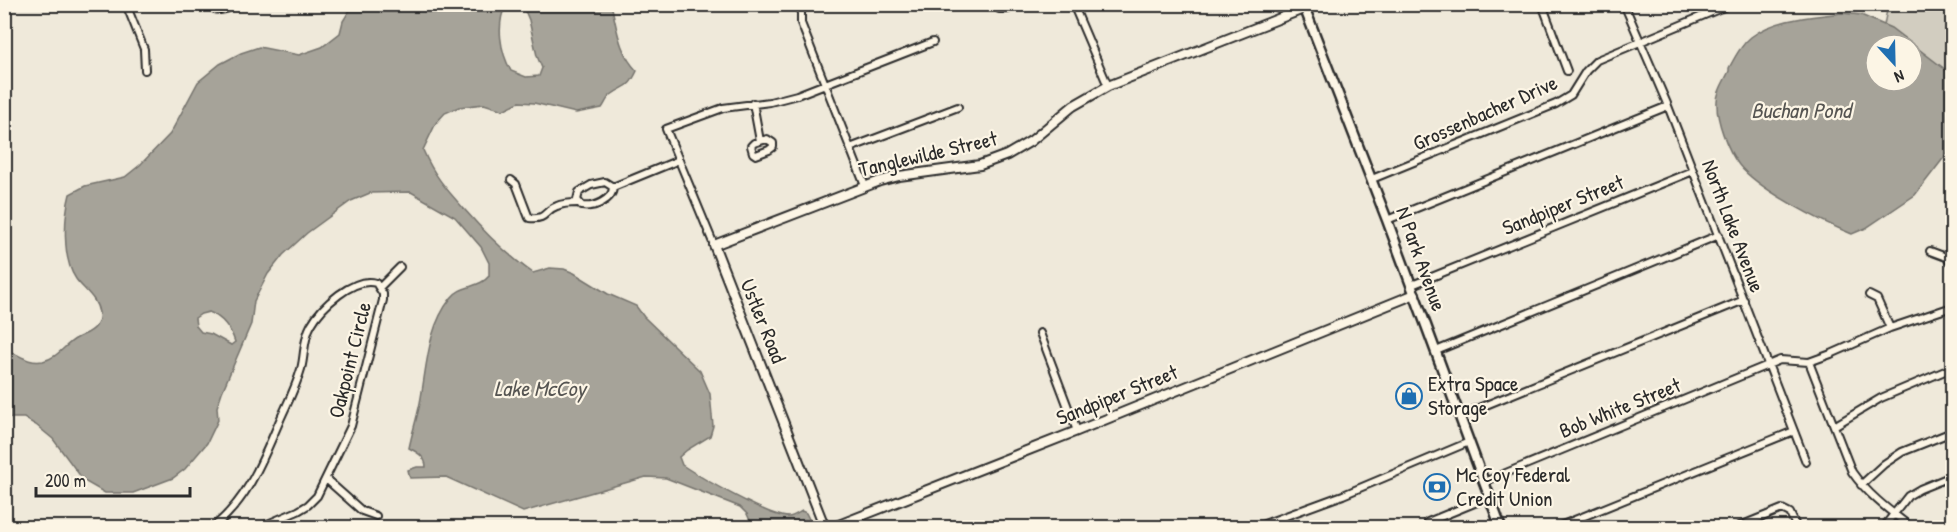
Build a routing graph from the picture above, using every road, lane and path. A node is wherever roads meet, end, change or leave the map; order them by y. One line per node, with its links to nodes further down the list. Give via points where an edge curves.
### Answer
1 (126, 4): 15 (street, via 144,49)
2 (209, 4): 3 (street, via 215,10)
3 (234, 4)
4 (803, 4): 17 (street, via 801,23)
5 (996, 4): 6 (street, via 999,9 1008,9)
6 (1018, 4)
7 (1073, 4): 18 (street)
8 (1316, 4): 12 (street, Tanglewilde Street)
9 (1542, 4): 16 (street)
10 (1624, 4): 14 (street, North Lake Avenue)
11 (1731, 4): 14 (street, Grossenbacher Drive)
12 (1304, 7): 18 (street, Tanglewilde Street); 26 (main road, N Park Avenue)
13 (933, 42): 17 (street)
14 (1639, 42): 20 (street, North Lake Avenue); 26 (street, Grossenbacher Drive, via 1597,60 1571,95 1556,105)
15 (145, 70)
16 (1567, 71)
17 (825, 85): 19 (street, via 770,102); 23 (street)
18 (1108, 87): 28 (street, Tanglewilde Street, via 1073,106 1032,141 1007,155 980,165 898,176)
19 (753, 103): 22 (street); 24 (street, Ustler Road, via 723,108 666,129)
20 (1668, 106): 25 (street, North Lake Avenue); 31 (street)
21 (958, 107): 23 (street)
22 (760, 141)
23 (850, 148): 28 (street)
24 (679, 160): 29 (street); 33 (street, Ustler Road)
25 (1693, 171): 32 (street, North Lake Avenue); 37 (street, Sandpiper Street)
26 (1372, 179): 31 (main road, N Park Avenue)
27 (511, 180): 30 (street, via 530,218 545,217 555,206)
28 (865, 186): 33 (street, Tanglewilde Street)
29 (613, 187): 30 (street, via 610,197 591,206); 30 (street, via 605,182 591,185 579,192)
30 (578, 202)
31 (1388, 220): 37 (main road, N Park Avenue)
32 (1719, 235): 41 (street, North Lake Avenue); 45 (street)
33 (714, 245): 67 (street, Ustler Road)
34 (1930, 251): 35 (street)
35 (1953, 264)
36 (400, 267): 38 (street)
37 (1412, 285): 39 (main road, N Park Avenue)
38 (380, 287): 57 (street, Oakpoint Circle, via 383,300 351,426); 65 (street, Oakpoint Circle, via 369,281 343,292 315,318 305,339 301,369 256,475)
39 (1415, 294): 45 (main road, N Park Avenue); 51 (street, Sandpiper Street)
40 (1869, 295): 43 (street, via 1876,299)
41 (1744, 300): 47 (street, North Lake Avenue); 49 (street)
42 (1953, 307): 43 (street)
43 (1890, 328): 46 (street)
44 (1040, 333): 51 (street)
45 (1436, 351): 49 (main road, N Park Avenue)
46 (1809, 362): 47 (street, Bob White Street, via 1780,360); 50 (street)
47 (1769, 366): 52 (street, North Lake Avenue); 58 (street, Bob White Street)
48 (1953, 369): 50 (street, via 1881,398)
49 (1459, 416): 54 (main road, N Park Avenue)
50 (1834, 426): 59 (street, via 1852,472)
51 (1077, 431): 68 (street, Sandpiper Street)
52 (1794, 431): 55 (street, North Lake Avenue); 71 (street)
53 (1953, 432): 59 (street, via 1902,452)
54 (1469, 442): 58 (main road, N Park Avenue); 69 (street)
55 (1806, 462)
56 (1953, 476): 61 (street, via 1908,496)
57 (326, 479): 62 (street, via 362,511); 66 (street, Oakpoint Circle, via 308,505)
58 (1484, 482): 60 (main road, N Park Avenue)
59 (1861, 484): 61 (street)
60 (1489, 497): 63 (street); 70 (main road, N Park Avenue)
61 (1894, 513): 74 (street); 75 (street)
62 (376, 516)
63 (1428, 522)
64 (1953, 523): 76 (street)
65 (218, 526)
66 (258, 528)
67 (825, 528)
68 (831, 528)
69 (1253, 528)
70 (1501, 528)
71 (1555, 528)
72 (1735, 528): 73 (street, via 1782,509 1790,513)
73 (1797, 528)
74 (1883, 528)
75 (1912, 528)
76 (1942, 528)

